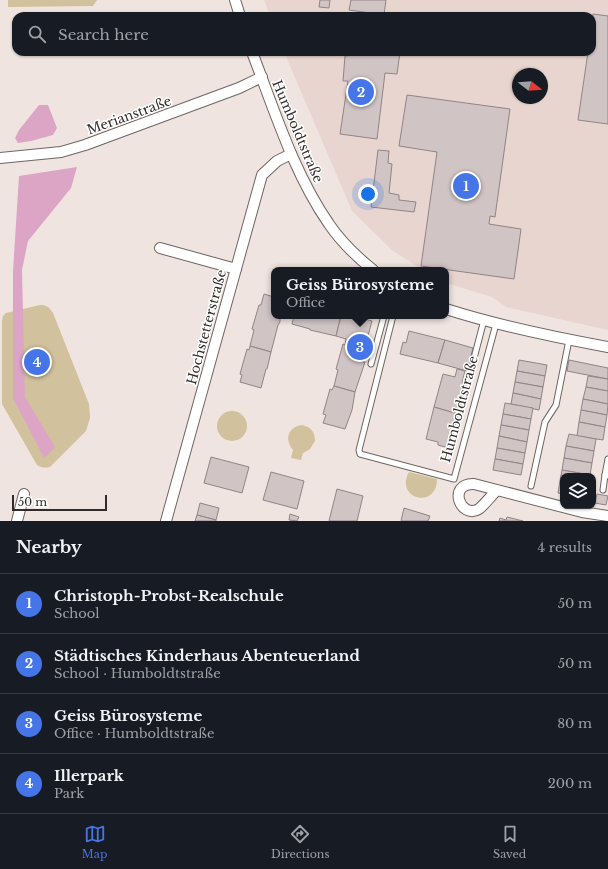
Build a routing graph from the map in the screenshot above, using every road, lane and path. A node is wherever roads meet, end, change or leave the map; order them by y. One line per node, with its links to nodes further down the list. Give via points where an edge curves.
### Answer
1 (235, 0): 2 (street)
2 (239, 12)
3 (254, 56): 4 (street, Humboldtstraße)
4 (262, 77): 5 (street, Humboldtstraße); 6 (street, Merianstraße, via 239,88 85,145 61,152)
5 (291, 154): 8 (street, Humboldtstraße, via 329,224 345,244); 9 (street, Hochstetterstraße, via 277,161 262,175)
6 (0, 158)
7 (160, 248): 9 (street)
8 (370, 267)
9 (236, 269): 27 (street, Hochstetterstraße)
10 (449, 310): 13 (street)
11 (383, 319): 18 (lane)
12 (392, 319): 14 (lane, Humboldtstraße, via 360,454 454,479)
13 (484, 320): 14 (street); 17 (lane)
14 (496, 324): 15 (street)
15 (569, 340): 16 (street); 21 (lane, via 556,405 545,422)
16 (608, 347)
17 (473, 362)
18 (371, 364)
19 (608, 459): 20 (lane)
20 (607, 475): 23 (lane)
21 (531, 486)
22 (497, 490): 25 (street, via 582,512)
23 (603, 490)
24 (24, 494): 26 (street)
25 (608, 516)
26 (16, 521)
27 (166, 521)

